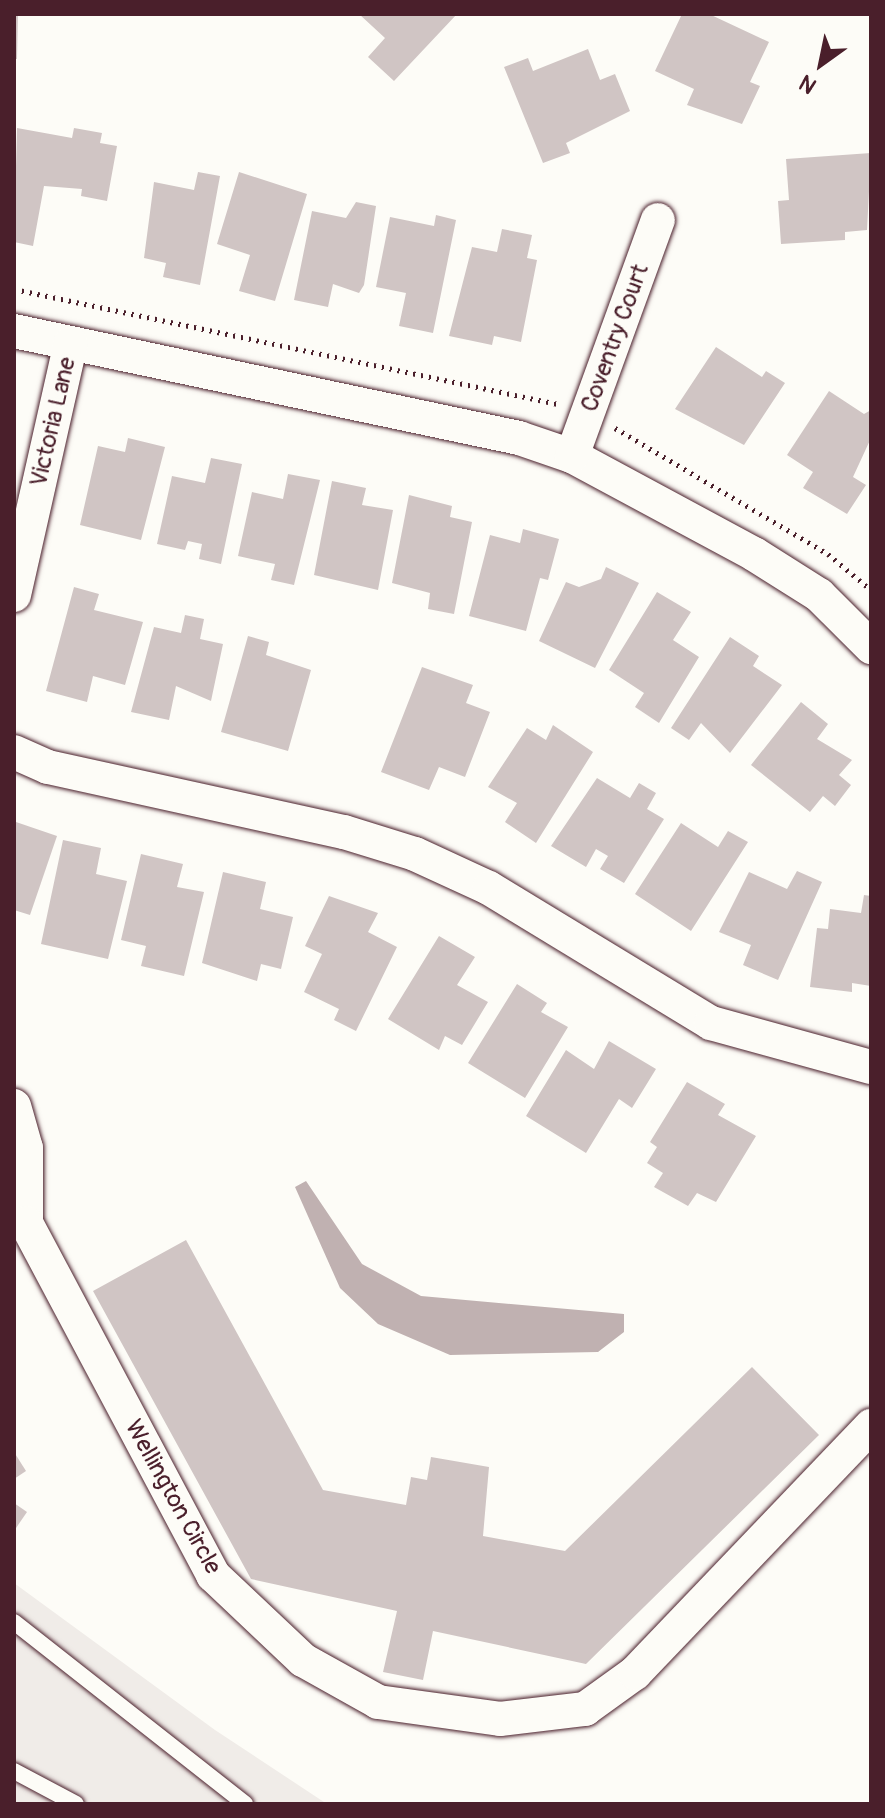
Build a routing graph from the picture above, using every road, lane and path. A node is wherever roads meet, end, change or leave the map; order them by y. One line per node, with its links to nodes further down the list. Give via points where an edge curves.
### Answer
1 (658, 220): 4 (street, Coventry Court)
2 (14, 331): 3 (street)
3 (71, 343): 4 (street, via 519,438); 5 (street, Victoria Lane)
4 (572, 456): 6 (street, via 819,595)
5 (14, 595)
6 (871, 647)
7 (14, 752): 8 (street, via 48,767 344,832 415,854 489,888 711,1023)
8 (871, 1067)
9 (14, 1106): 10 (street, Wellington Circle, via 26,1148 26,1223 213,1575 303,1660 378,1702 500,1719 585,1709 635,1673)
10 (871, 1426)
11 (14, 1622): 14 (lane)
12 (14, 1771): 13 (lane)
13 (76, 1804)
14 (245, 1804)

